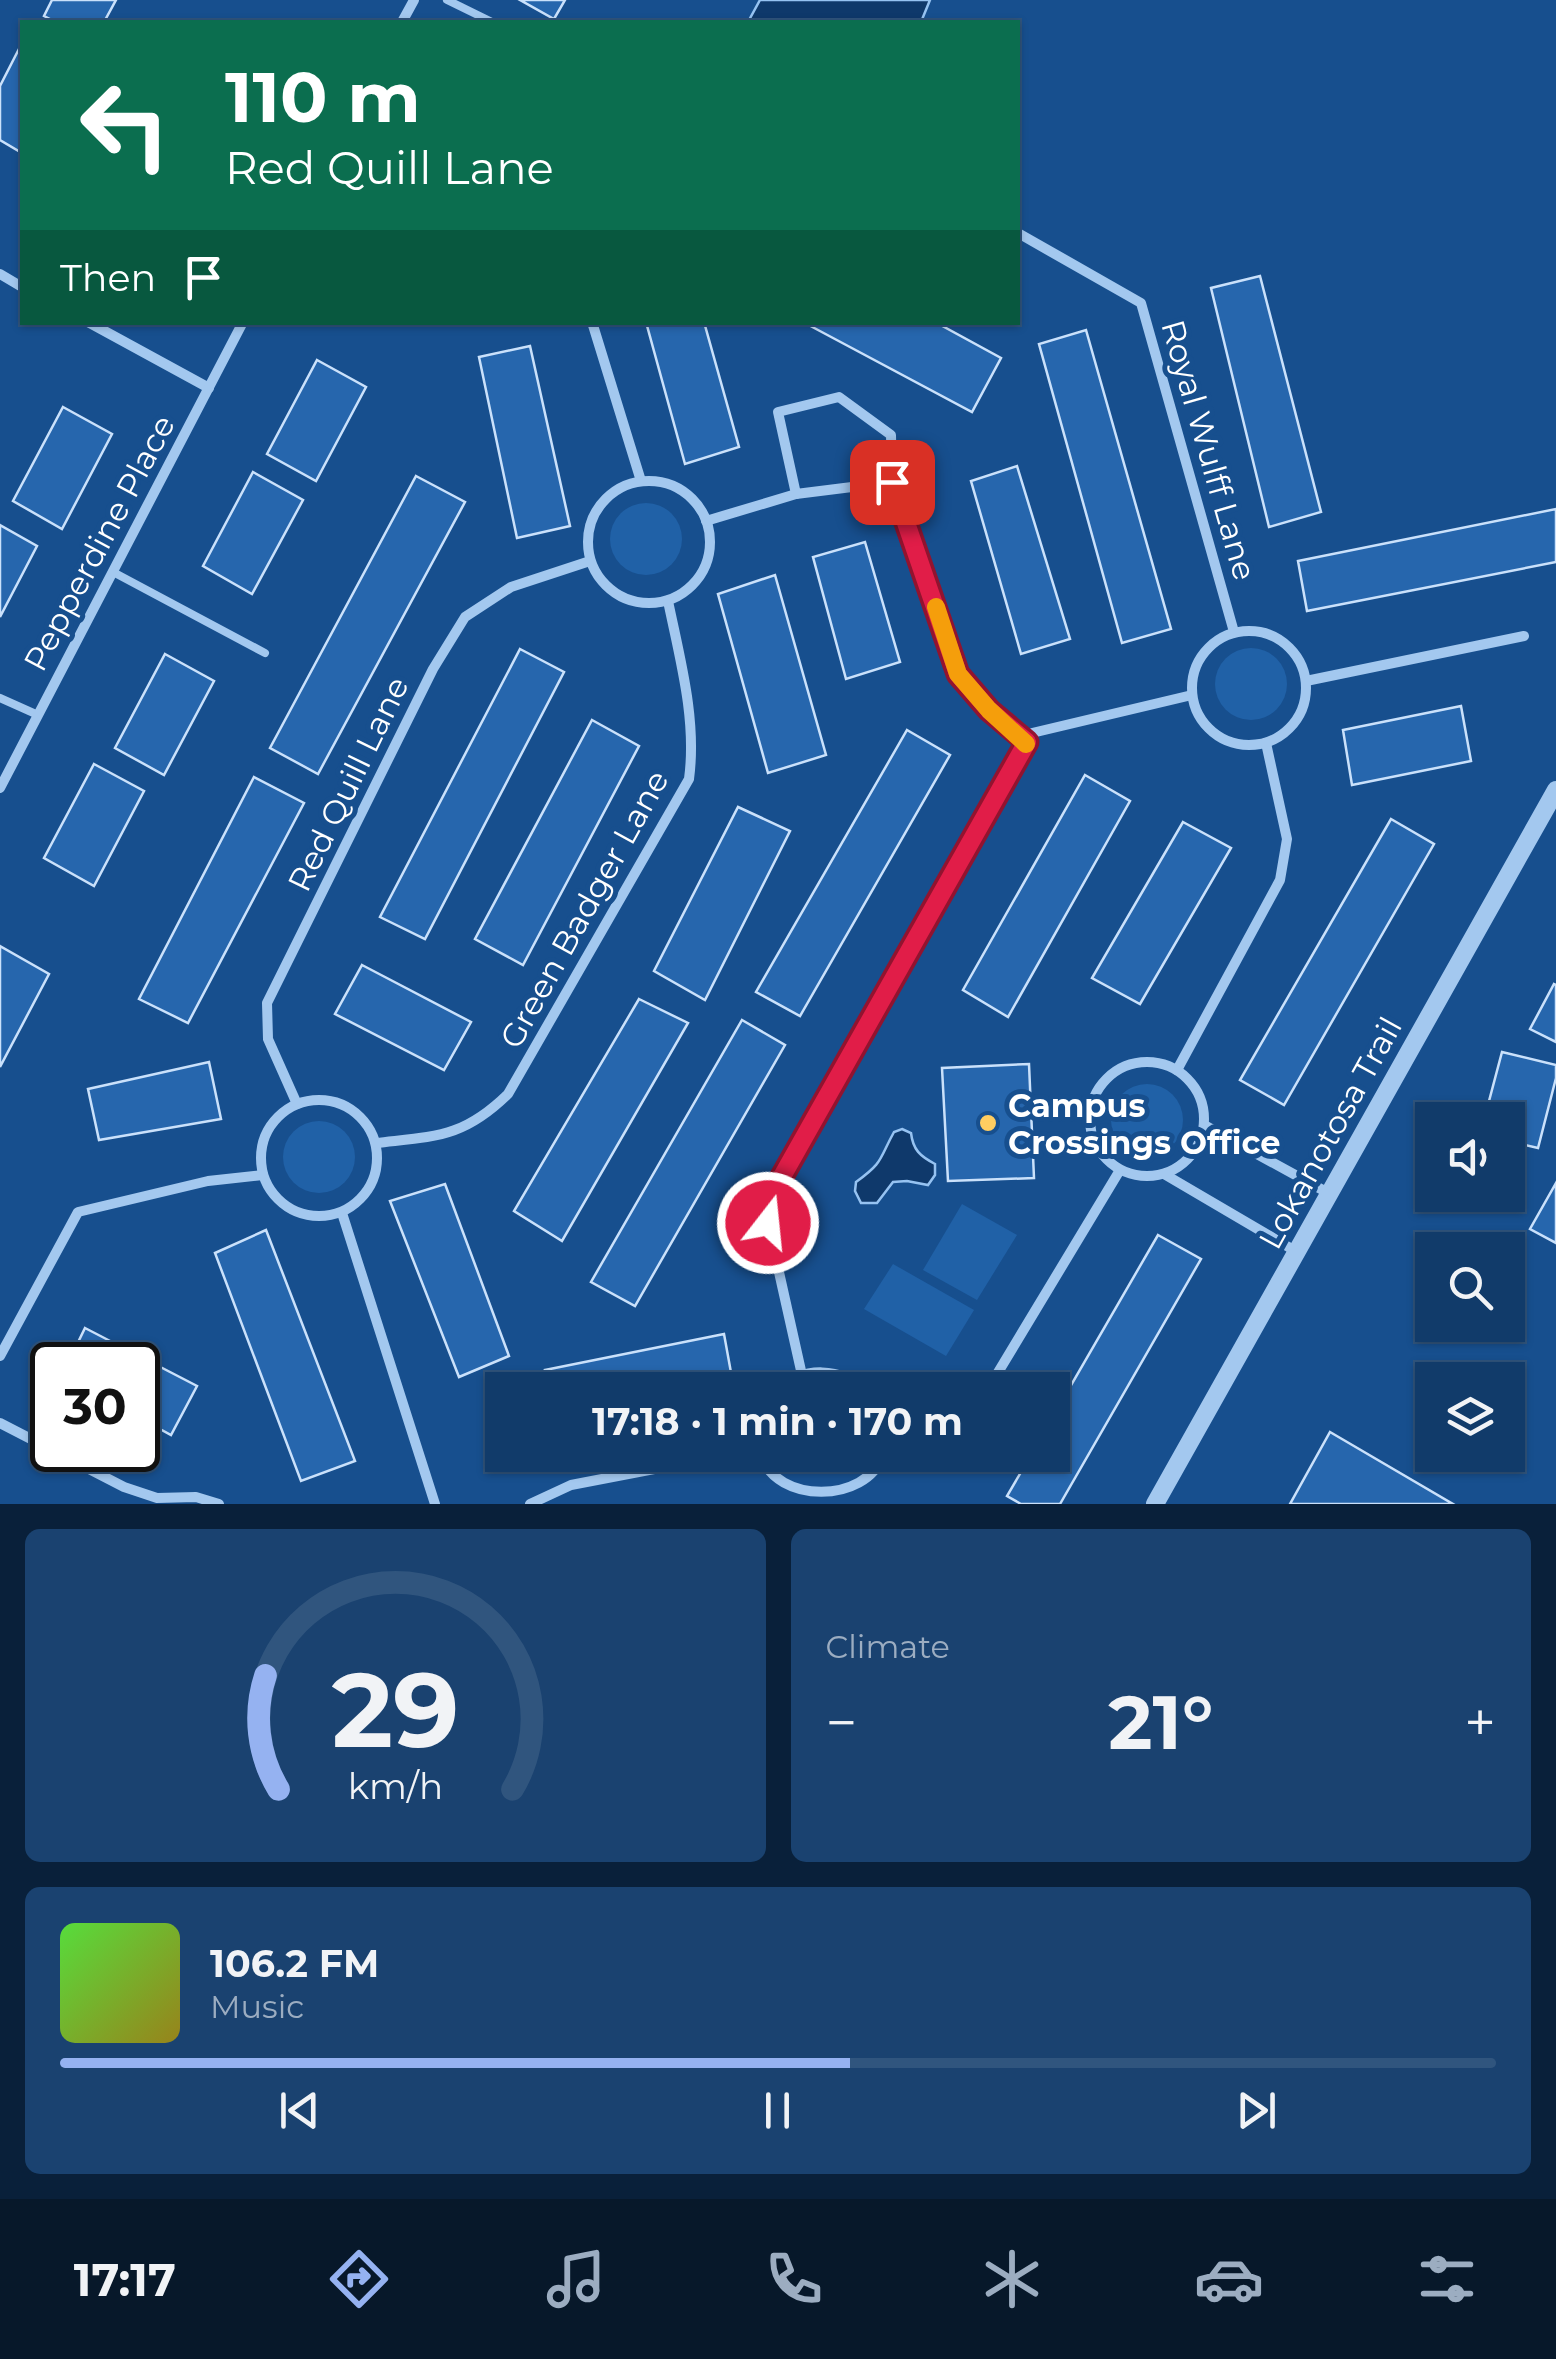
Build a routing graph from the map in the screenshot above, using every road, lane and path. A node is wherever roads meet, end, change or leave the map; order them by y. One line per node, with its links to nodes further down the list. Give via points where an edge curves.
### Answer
1 (447, 0): 2 (lane)
2 (488, 20)
3 (1020, 234): 15 (street, Royal Wulff Lane, via 1141,303)
4 (94, 325): 7 (street)
5 (242, 325): 7 (street, Pepperdine Place)
6 (593, 325): 8 (street)
7 (209, 388): 13 (street, Pepperdine Place)
8 (641, 481): 11 (street, via 688,494); 12 (street, via 597,509 589,526)
9 (892, 482): 10 (street); 10 (street, via 891,435 839,397 778,412); 22 (street, via 958,674)
10 (796, 494): 11 (street)
11 (706, 521): 14 (street, via 704,568)
12 (590, 561): 14 (street, via 612,592 649,604); 27 (street, Red Quill Lane, via 510,586 465,617 433,669 266,1004 268,1039)
13 (113, 572): 17 (lane); 21 (street, Pepperdine Place)
14 (668, 600): 29 (street, Green Badger Lane, via 686,694 688,779 508,1094 482,1119 448,1134)
15 (1234, 632): 18 (street, via 1274,636 1290,647); 19 (street, via 1205,650)
16 (1524, 636): 18 (street)
17 (265, 653)
18 (1306, 681): 23 (street, via 1297,718)
19 (1192, 695): 22 (street, via 1032,733); 23 (street, via 1214,735)
20 (0, 698): 21 (lane)
21 (38, 715): 24 (street, Pepperdine Place)
22 (1027, 742): 37 (street, via 771,1196 768,1223)
23 (1266, 744): 26 (street, via 1286,839 1280,880)
24 (0, 788)
25 (1556, 790): 33 (street, Lokanotosa Trail)
26 (1177, 1070): 28 (street, via 1199,1093); 30 (street, via 1142,1061 1108,1076 1097,1091 1090,1108 1095,1144)
27 (296, 1104): 29 (street, via 345,1105); 32 (street, via 263,1141)
28 (1204, 1125): 31 (street, via 1191,1155); 33 (street)
29 (376, 1143): 34 (street, via 368,1192)
30 (1120, 1170): 31 (street); 38 (street)
31 (1164, 1174): 35 (street)
32 (263, 1175): 34 (street, via 271,1192 303,1215); 36 (street, via 78,1212)
33 (1330, 1194): 35 (street, Lokanotosa Trail)
34 (342, 1213): 45 (street)
35 (1297, 1252): 47 (street, Lokanotosa Trail)
36 (0, 1356)
37 (801, 1372)
38 (997, 1372)
39 (0, 1423): 44 (street, via 124,1488)
40 (638, 1472): 46 (street, via 570,1485)
41 (770, 1472): 43 (street, via 792,1494)
42 (873, 1472): 43 (street)
43 (840, 1501)
44 (219, 1504)
45 (435, 1504)
46 (530, 1504)
47 (1154, 1504)

